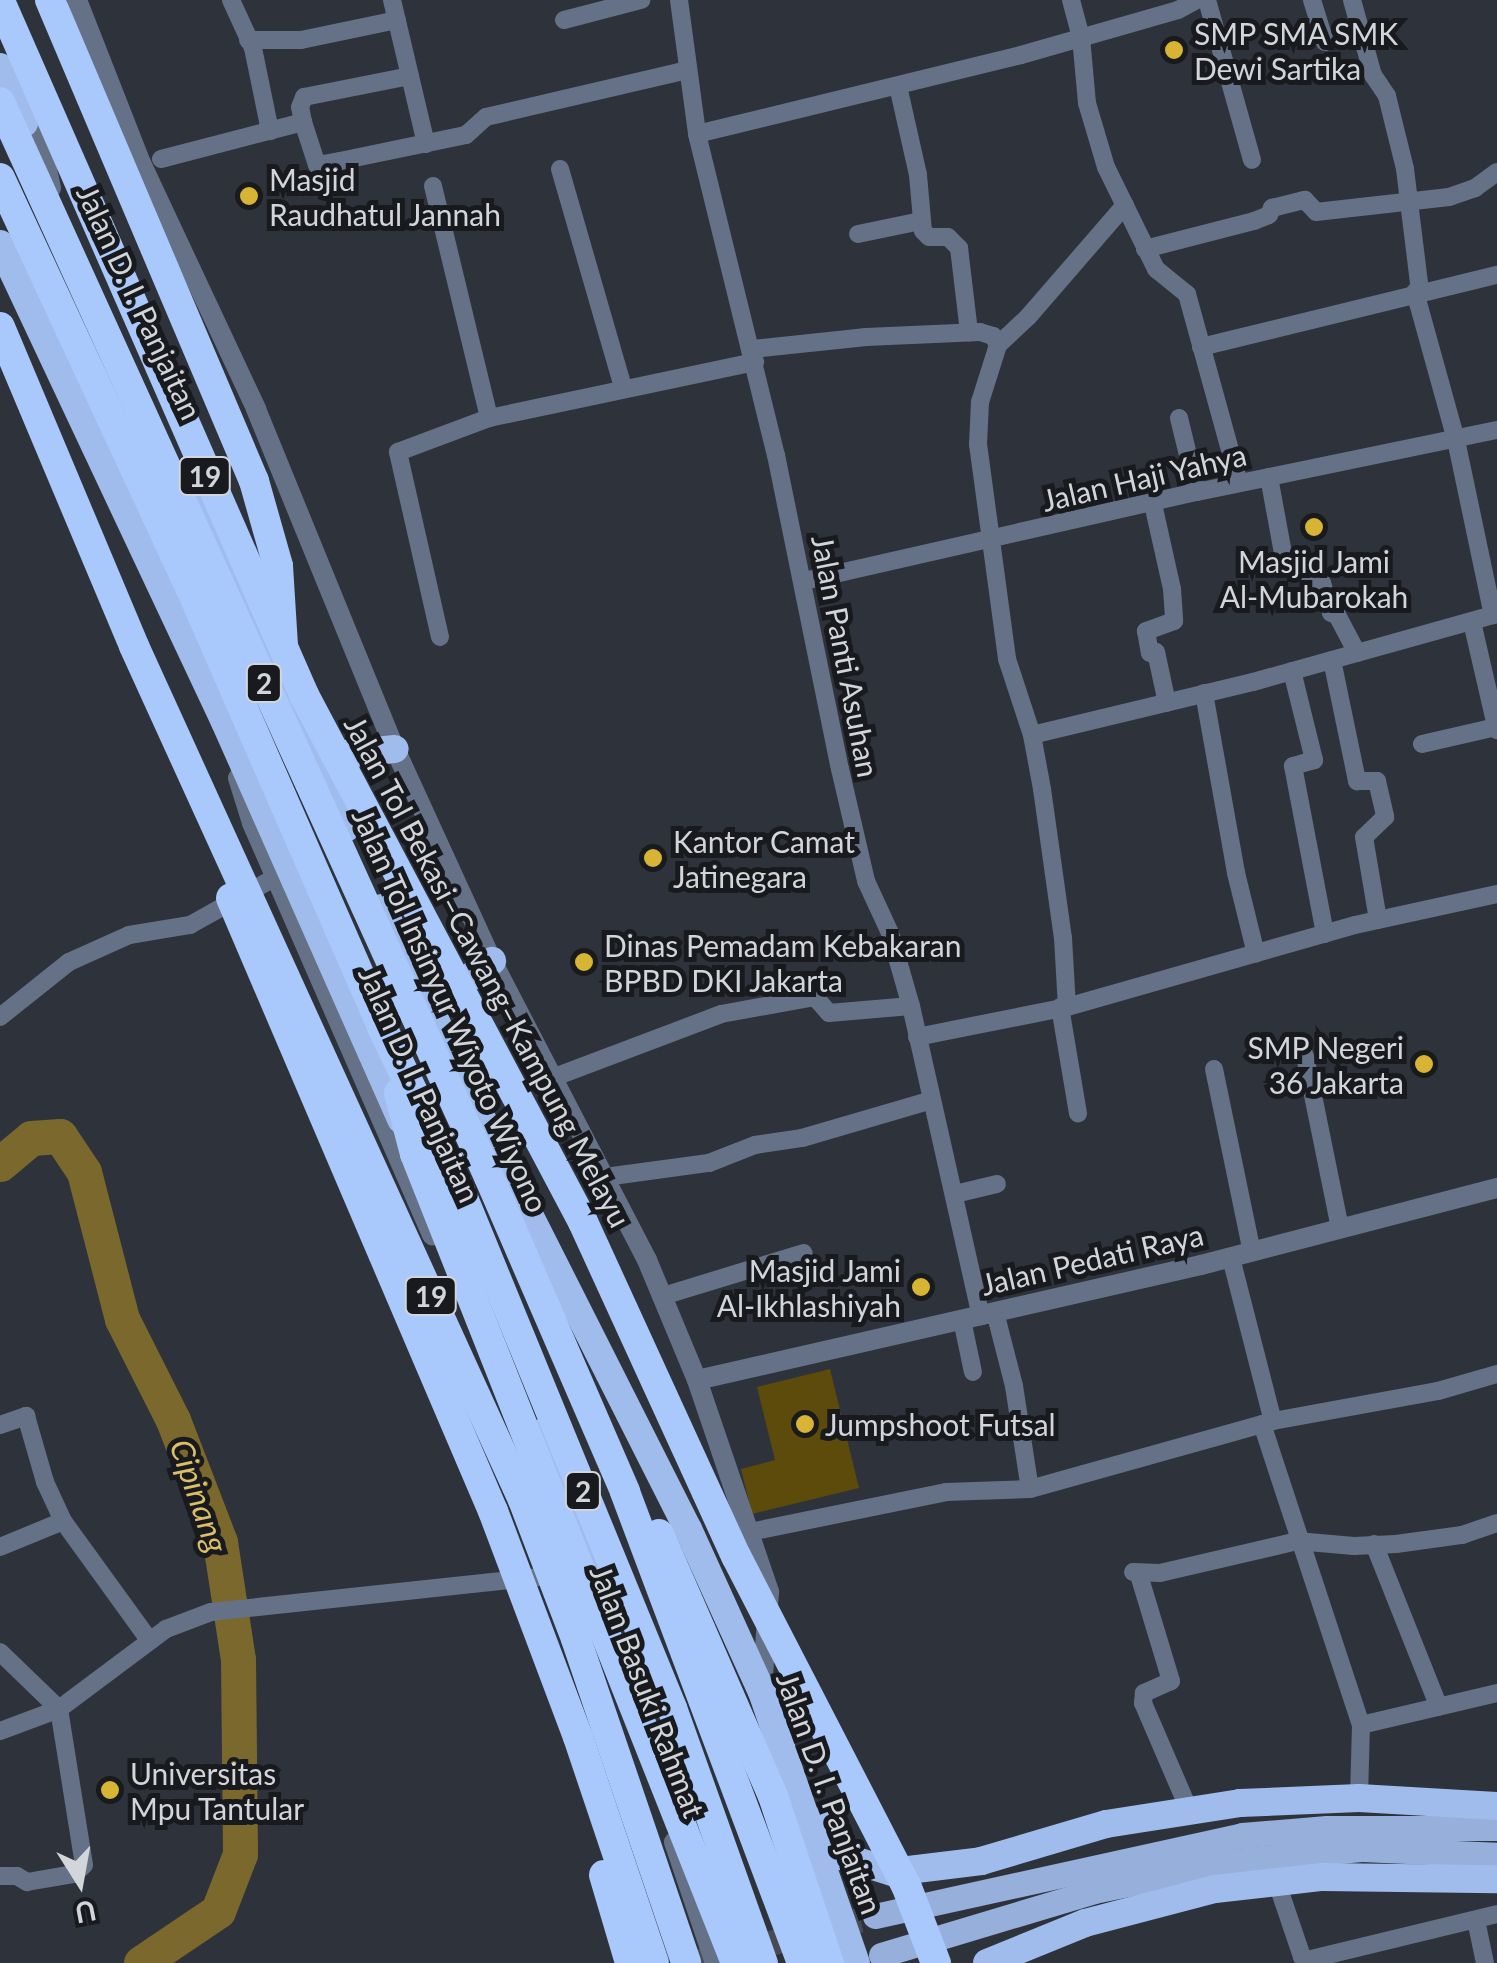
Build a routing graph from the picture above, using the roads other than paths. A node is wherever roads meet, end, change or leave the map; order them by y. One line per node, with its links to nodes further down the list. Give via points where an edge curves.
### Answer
1 (50, 0): 66 (highway, via 254,481 278,566)
2 (78, 0): 73 (street, via 141,163 256,409)
3 (232, 0): 17 (street)
4 (392, 0): 14 (street)
5 (641, 0): 15 (street)
6 (679, 0): 20 (street, Jalan Panti Asuhan)
7 (1071, 0): 16 (street)
8 (1197, 0): 16 (street)
9 (1207, 0): 29 (street)
10 (1312, 0): 18 (street)
11 (1352, 0): 35 (street, via 1373,75 1389,103)
12 (0, 1): 155 (highway, Jalan Tol Bekasi–Cawang–Kampung Melayu / 19, bridge, via 304,695 583,1222 736,1556 906,1885)
13 (0, 18): 34 (street, via 26,75)
14 (397, 20): 17 (street, via 301,40); 21 (street)
15 (564, 20)
16 (1081, 37): 22 (street); 36 (street, via 1087,103 1106,167)
17 (248, 40): 25 (street)
18 (1325, 42)
19 (0, 67): 34 (highway, Jalan D. I. Panjaitan)
20 (688, 70): 26 (street, Jalan Panti Asuhan); 27 (street, via 486,117 466,135)
21 (410, 76): 24 (street, via 304,96); 27 (street)
22 (898, 86): 26 (street); 37 (street)
23 (0, 102): 112 (highway, Jalan Tol Insinyur Wiyoto Wiyono / 2, bridge, via 490,1177)
24 (303, 122): 25 (street); 27 (street, via 317,165)
25 (270, 131): 28 (street)
26 (697, 134): 47 (street, Jalan Panti Asuhan)
27 (426, 144)
28 (161, 159)
29 (1252, 160)
30 (560, 170): 48 (street)
31 (1497, 172): 35 (street, via 1464,193)
32 (0, 178): 87 (highway, 2, bridge, via 190,587)
33 (433, 186): 49 (street)
34 (51, 188): 66 (highway, Jalan D. I. Panjaitan)
35 (1406, 201): 40 (street, via 1314,212 1305,200 1272,208 1254,221); 42 (street)
36 (1126, 205): 40 (street); 45 (street)
37 (921, 222): 38 (street); 44 (street, via 926,235 948,237 959,248)
38 (858, 234)
39 (0, 244): 69 (highway, Jalan D. I. Panjaitan)
40 (1145, 249): 46 (street, via 1159,272 1187,294)
41 (1497, 274): 42 (street)
42 (1418, 291): 46 (street); 52 (street)
43 (0, 327): 62 (highway, 19)
44 (969, 332): 45 (street, via 990,334); 47 (street, via 866,337)
45 (998, 345): 57 (street, via 980,402 978,444)
46 (1201, 347): 54 (street)
47 (753, 355): 48 (street); 58 (street, Jalan Panti Asuhan)
48 (623, 387): 49 (street)
49 (489, 418): 61 (street, via 403,448 396,457)
50 (1179, 418): 55 (street)
51 (1497, 430): 52 (street, Jalan Haji Yahya)
52 (1456, 440): 53 (street, Jalan Haji Yahya); 59 (street)
53 (1269, 477): 54 (street, Jalan Haji Yahya); 63 (street, via 1284,560 1322,583)
54 (1239, 483): 55 (street, Jalan Haji Yahya)
55 (1197, 492): 56 (street, Jalan Haji Yahya)
56 (1152, 504): 57 (street, Jalan Haji Yahya); 68 (street, via 1174,620 1146,631)
57 (992, 540): 58 (street, Jalan Haji Yahya); 71 (street, via 1007,659)
58 (804, 581): 83 (street, Jalan Panti Asuhan, via 866,881 890,932)
59 (1495, 615): 60 (street)
60 (1472, 622): 63 (street); 70 (street)
61 (440, 637)
62 (134, 646): 126 (highway, bridge, via 241,926 493,1511); 147 (highway, 19, bridge, via 523,1500)
63 (1357, 653): 64 (street)
64 (1332, 660): 65 (street); 78 (street, via 1357,781 1378,782 1385,820 1364,837)
65 (1292, 672): 67 (street); 80 (street, via 1314,760 1293,767)
66 (286, 689): 74 (highway, Jalan D. I. Panjaitan)
67 (1204, 693): 68 (street); 81 (street)
68 (1167, 703): 71 (street)
69 (225, 722): 75 (street, Jalan Basuki Rahmat, via 230,754); 79 (highway, Jalan D. I. Panjaitan)
70 (1497, 728): 72 (street)
71 (1032, 735): 85 (street, via 1063,938)
72 (1422, 744)
73 (395, 748): 74 (highway); 82 (street)
74 (315, 757): 76 (highway, Jalan D. I. Panjaitan)
75 (276, 876): 86 (street, via 190,925 129,934 68,962); 119 (street, Jalan Basuki Rahmat, via 521,1444)
76 (374, 892): 79 (highway, via 374,918 360,934 334,939); 84 (highway, Jalan D. I. Panjaitan)
77 (1497, 894): 78 (street)
78 (1378, 920): 80 (street)
79 (311, 921): 105 (highway, Jalan D. I. Panjaitan)
80 (1326, 934): 81 (street)
81 (1256, 954): 85 (street)
82 (492, 961): 84 (highway); 91 (street)
83 (911, 1006): 88 (street, Jalan Panti Asuhan); 91 (street, via 829,1013 816,997 721,1014)
84 (430, 1007): 94 (highway, Jalan D. I. Panjaitan)
85 (1063, 1007): 88 (street); 93 (street)
86 (0, 1016)
87 (382, 1027): 149 (highway, bridge, via 415,1154); 151 (highway, 2, bridge, via 461,1193 672,1708)
88 (918, 1037): 92 (street, Jalan Panti Asuhan)
89 (1305, 1056): 99 (street)
90 (1214, 1069): 101 (street)
91 (552, 1078): 95 (street)
92 (932, 1100): 95 (street, via 802,1138 755,1144 709,1163); 98 (street, Jalan Panti Asuhan)
93 (1078, 1113)
94 (502, 1161): 104 (highway, Jalan D. I. Panjaitan); 122 (highway, Jalan D. I. Panjaitan, via 688,1529)
95 (605, 1177): 102 (street)
96 (996, 1184): 98 (street)
97 (1497, 1188): 99 (street, Jalan Pedati Raya)
98 (954, 1194): 103 (street, Jalan Panti Asuhan)
99 (1340, 1228): 101 (street, Jalan Pedati Raya)
100 (804, 1253): 102 (street)
101 (1241, 1255): 103 (street, Jalan Pedati Raya); 109 (street)
102 (663, 1296): 108 (street)
103 (979, 1316): 106 (street); 108 (street, Jalan Pedati Raya); 111 (street, via 1014,1386)
104 (564, 1330): 105 (highway, via 536,1348); 153 (highway, Jalan D. I. Panjaitan, via 766,1805)
105 (504, 1351): 150 (highway, Jalan D. I. Panjaitan, via 654,1696)
106 (973, 1372)
107 (1497, 1374): 109 (street)
108 (698, 1380): 115 (street)
109 (1268, 1422): 111 (street); 116 (street)
110 (0, 1424): 113 (street, via 26,1416)
111 (1030, 1490): 115 (street, via 946,1492)
112 (626, 1492): 152 (highway, Jalan Tol Insinyur Wiyoto Wiyono / 2, bridge); 154 (highway, bridge, via 648,1516 677,1570 773,1796)
113 (62, 1521): 118 (street); 120 (street)
114 (1497, 1523): 117 (street, via 1462,1536)
115 (750, 1532): 122 (street, via 771,1608)
116 (1298, 1541): 117 (street); 127 (street, via 1308,1552); 132 (street, via 1136,1573 1171,1681 1144,1694 1143,1703)
117 (1374, 1544): 124 (street)
118 (0, 1547)
119 (570, 1574): 120 (street, via 220,1611); 141 (street, Jalan Basuki Rahmat, via 651,1776)
120 (150, 1641): 125 (street)
121 (0, 1652): 125 (street)
122 (762, 1692): 129 (highway, Jalan D. I. Panjaitan)
123 (1497, 1693): 124 (street)
124 (1439, 1708): 127 (street)
125 (58, 1709): 128 (street); 135 (street, via 84,1865 74,1874 27,1882)
126 (567, 1718): 145 (highway, bridge); 146 (highway, bridge)
127 (1361, 1724): 130 (street)
128 (0, 1731)
129 (781, 1736): 132 (highway, via 833,1846 844,1858 877,1870 981,1862 1106,1824); 143 (highway, Jalan D. I. Panjaitan, via 791,1780)
130 (1359, 1798): 131 (highway); 132 (highway)
131 (1497, 1806)
132 (1189, 1810)
133 (1497, 1828): 139 (main road, via 1327,1828 1242,1836)
134 (1497, 1854): 143 (main road, via 1362,1850 1248,1859 1094,1891)
135 (0, 1876)
136 (1497, 1879): 137 (highway)
137 (1276, 1880): 142 (street, via 1302,1957); 156 (highway, via 1216,1888 1085,1922)
138 (1497, 1914): 140 (street)
139 (875, 1916)
140 (1476, 1920): 142 (street); 157 (street)
141 (700, 1922): 144 (street); 148 (street, Jalan Basuki Rahmat)
142 (1354, 1955)
143 (868, 1959)
144 (616, 1963)
145 (630, 1963)
146 (654, 1963)
147 (686, 1963)
148 (715, 1963)
149 (736, 1963)
150 (751, 1963)
151 (763, 1963)
152 (802, 1963)
153 (820, 1963)
154 (829, 1963)
155 (936, 1963)
156 (987, 1963)
157 (1485, 1963)

